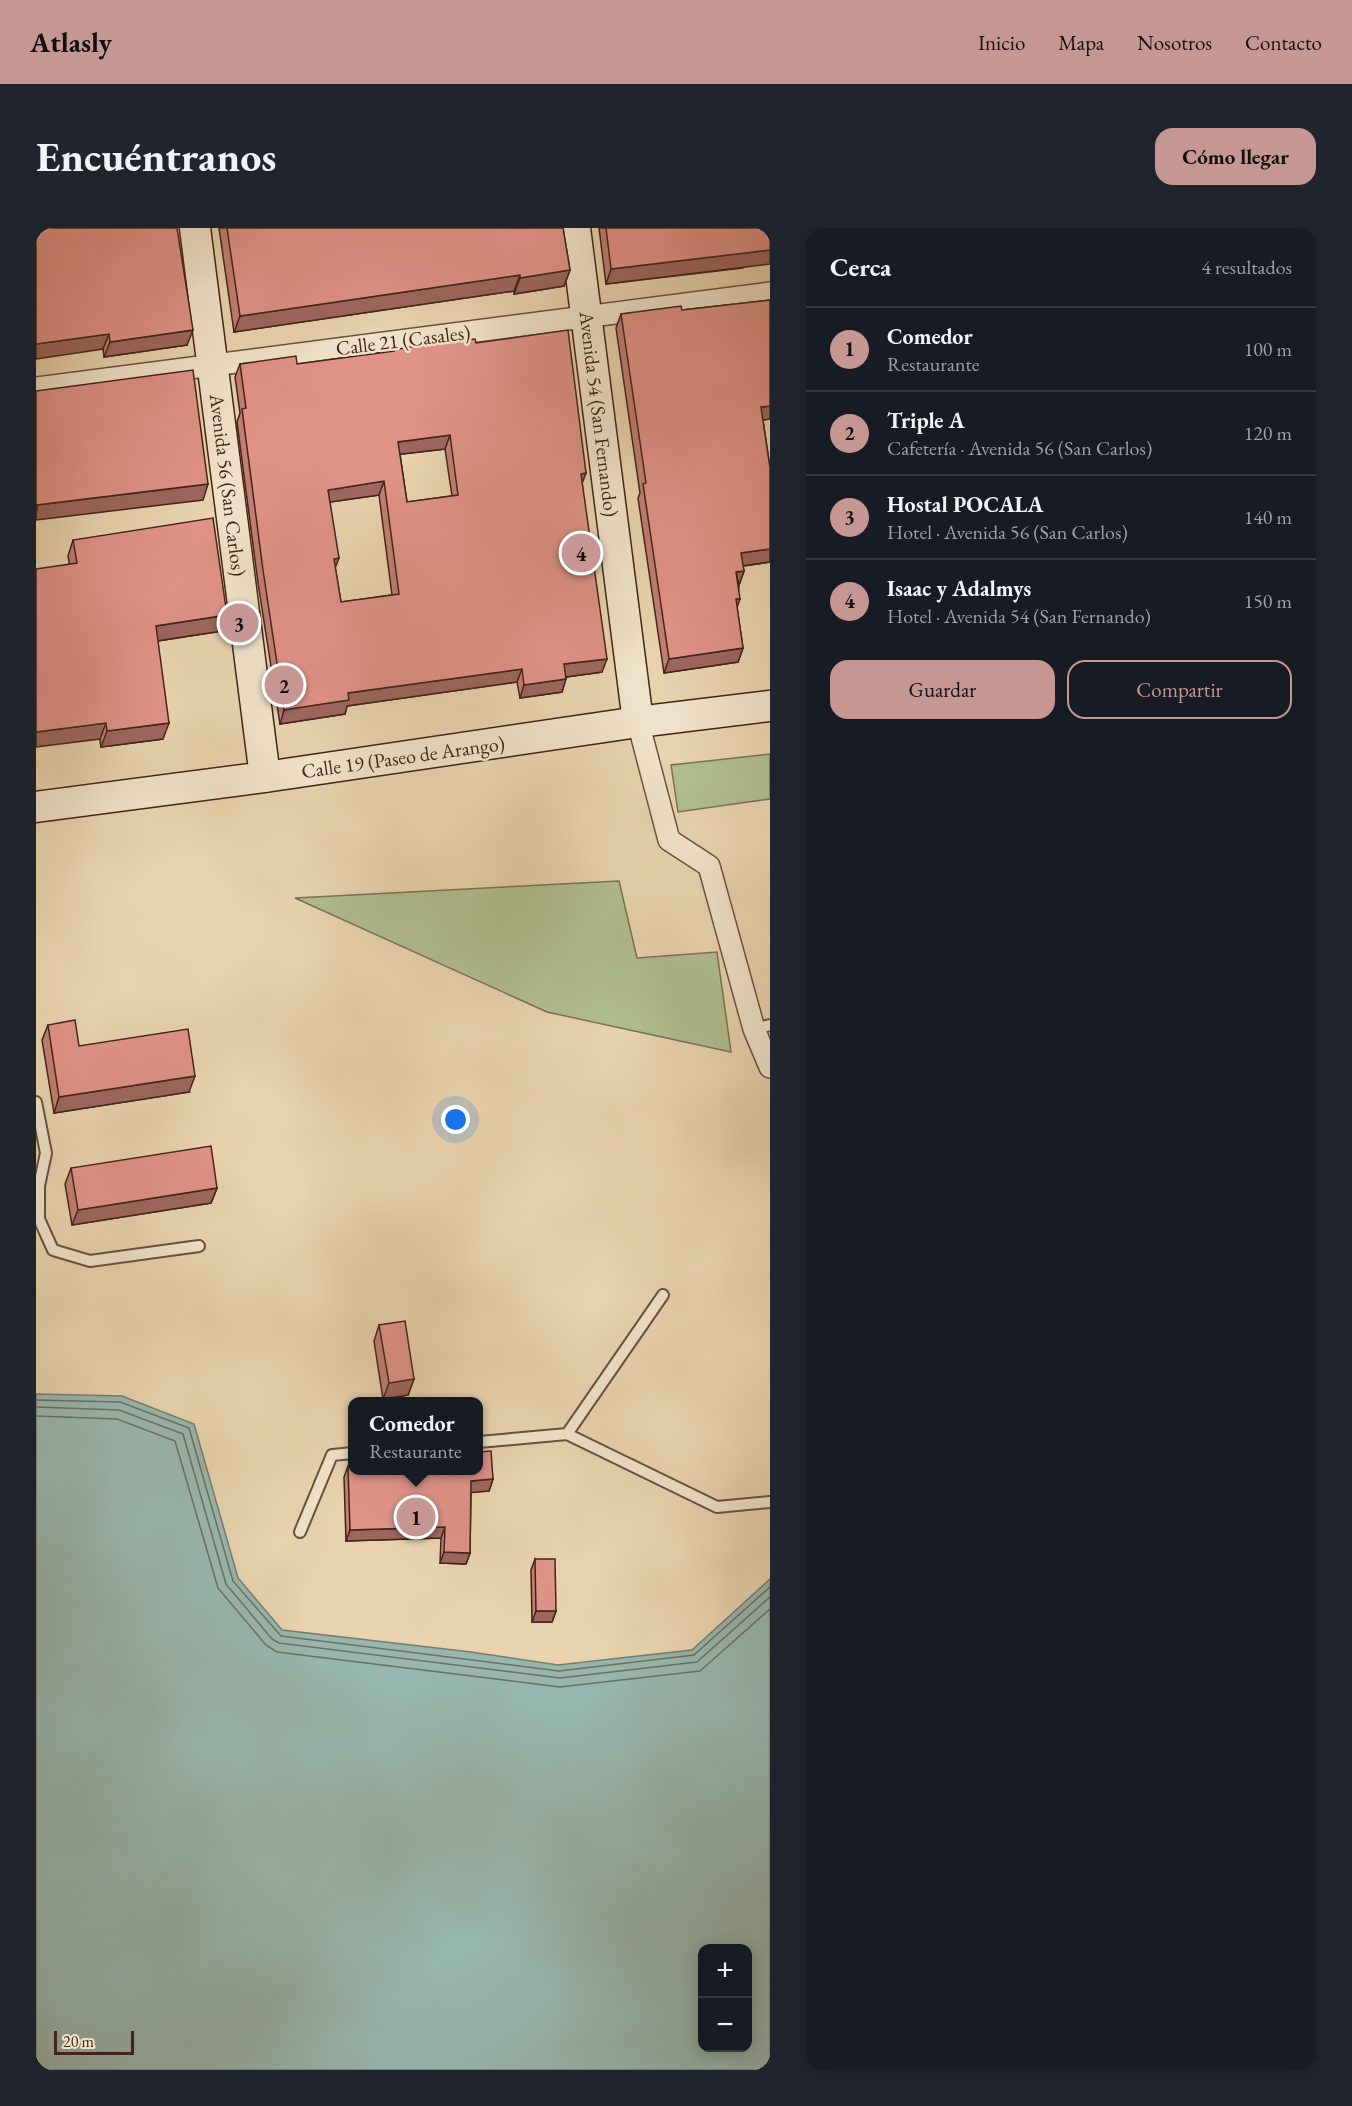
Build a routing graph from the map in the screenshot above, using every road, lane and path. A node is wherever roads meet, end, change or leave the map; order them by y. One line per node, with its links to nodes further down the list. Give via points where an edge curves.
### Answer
1 (195, 228): 5 (main road, Avenida 56 (San Carlos))
2 (574, 228): 4 (main road, Avenida 54 (San Fernando))
3 (770, 293): 4 (street, Calle 21 (Casales))
4 (586, 317): 5 (street, Calle 21 (Casales)); 8 (main road, Avenida 54 (San Fernando))
5 (213, 365): 6 (street, Calle 21 (Casales)); 9 (main road, Avenida 56 (San Carlos))
6 (36, 388)
7 (770, 706): 8 (main road, Calle 19 (Paseo de Arango))
8 (638, 722): 9 (main road, Calle 19 (Paseo de Arango)); 11 (street, Avenida 54 (San Fernando), via 669,840 710,866)
9 (265, 777): 10 (main road, Calle 19 (Paseo de Arango))
10 (36, 807)
11 (762, 1027): 12 (street, Avenida 54 (San Fernando))
12 (770, 1067)
13 (36, 1102): 14 (lane, via 45,1153 39,1219 53,1250 90,1262)
14 (199, 1246)
15 (663, 1294): 16 (lane)
16 (567, 1434): 17 (lane); 19 (lane, via 717,1507)
17 (483, 1442)
18 (348, 1453): 20 (lane, via 332,1455)
19 (770, 1502)
20 (300, 1532)

